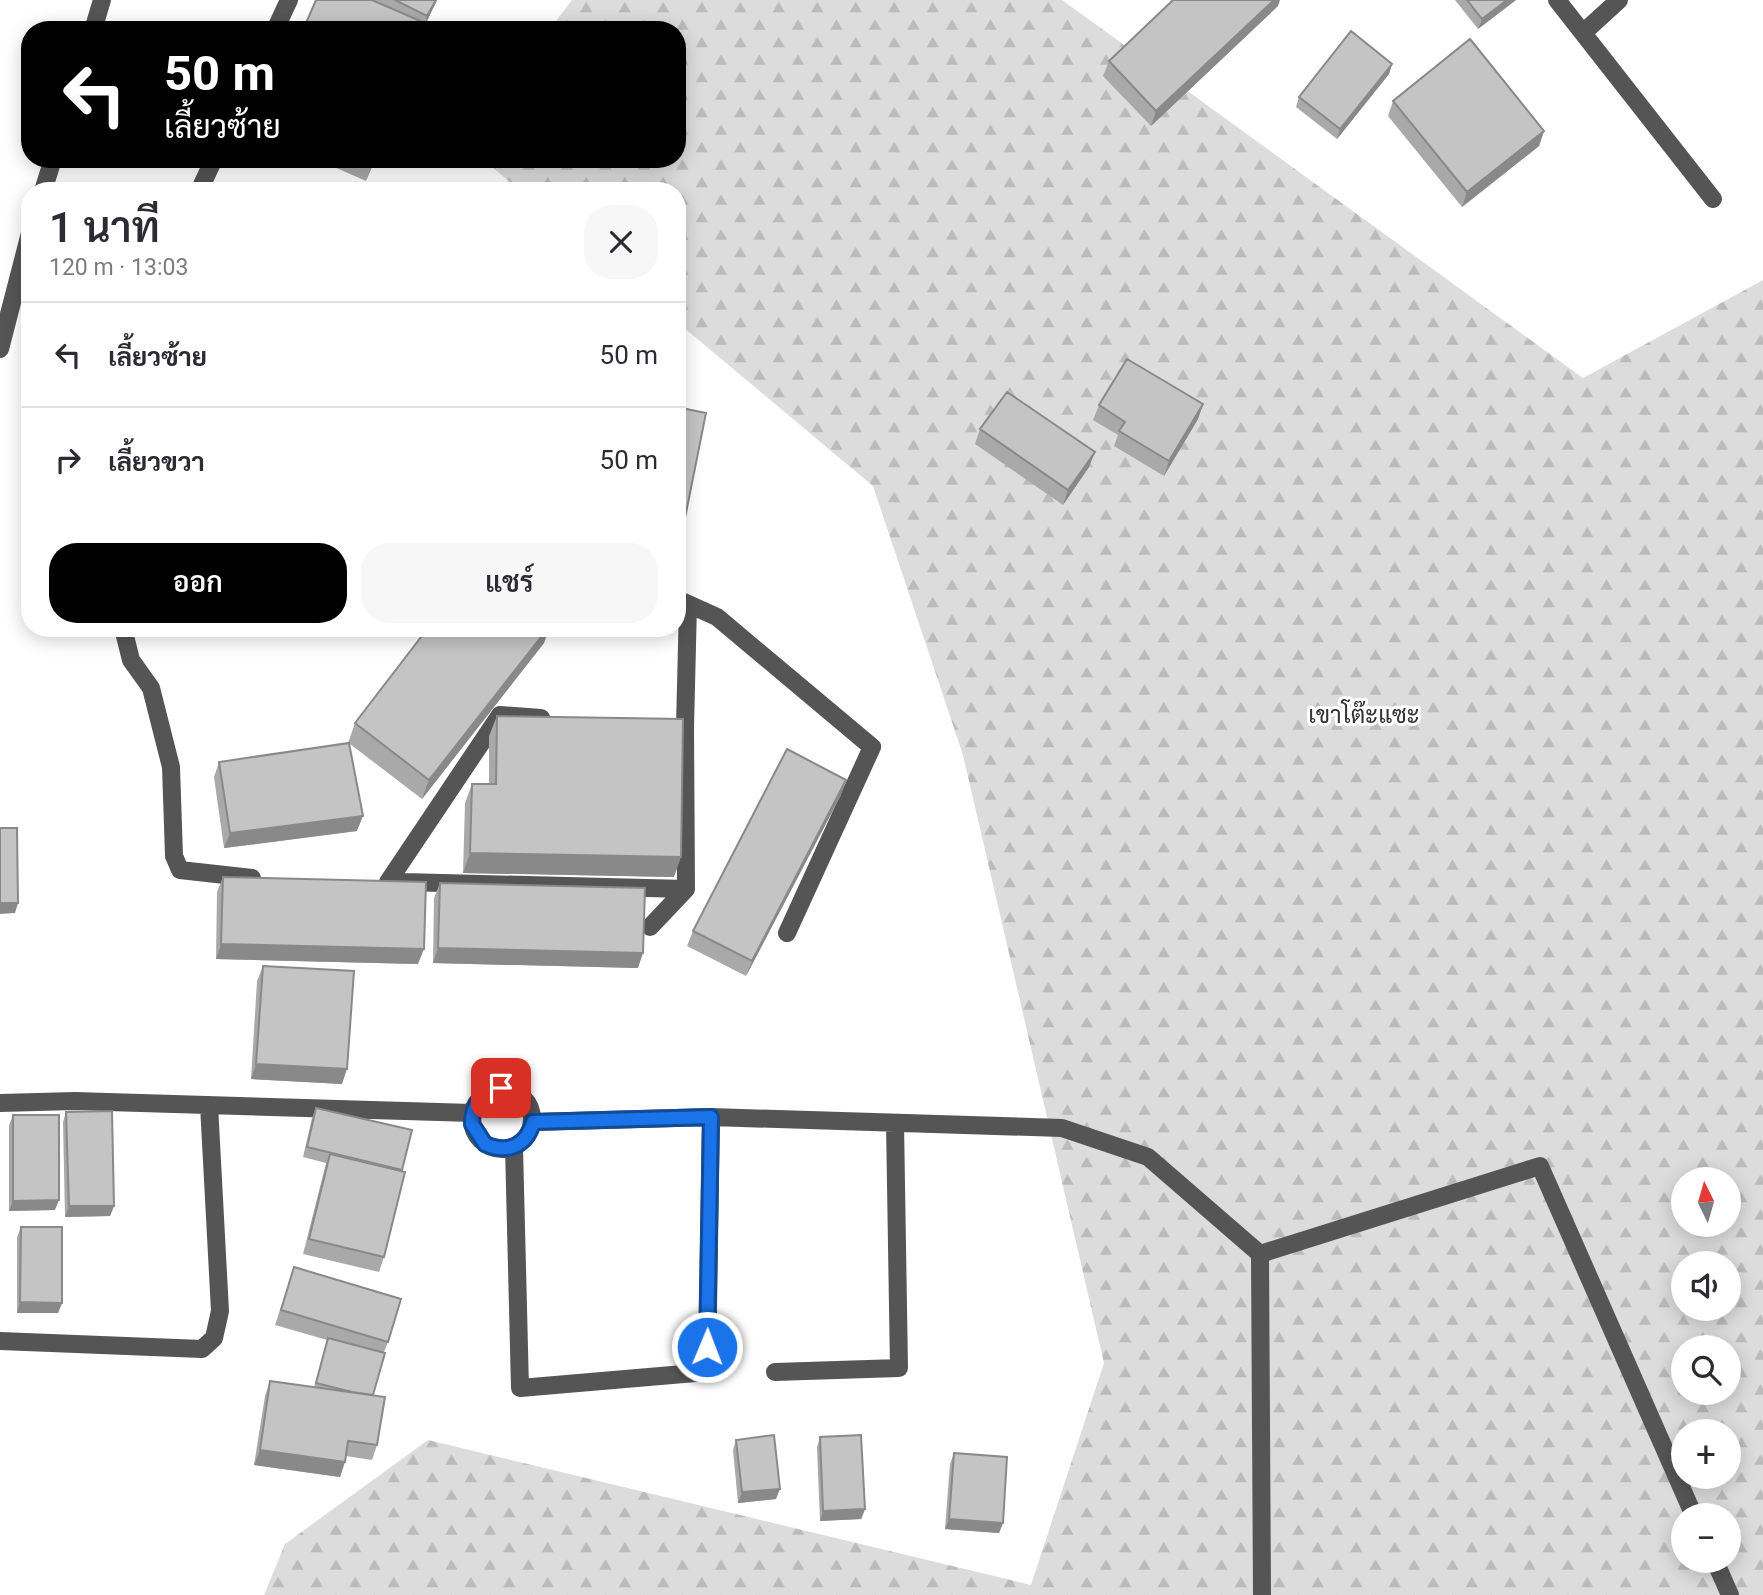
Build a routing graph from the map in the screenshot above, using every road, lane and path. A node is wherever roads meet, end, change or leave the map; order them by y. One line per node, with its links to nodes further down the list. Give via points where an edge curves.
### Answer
1 (102, 0): 5 (street)
2 (289, 0): 6 (street)
3 (1557, 0): 7 (street)
4 (1619, 0): 7 (street)
5 (96, 21)
6 (279, 21)
7 (1584, 32): 8 (street)
8 (1713, 199)
9 (21, 276): 10 (street)
10 (0, 349)
11 (686, 603): 18 (street, via 717,618 872,747)
12 (125, 637): 15 (street, via 131,660 151,688 171,767 174,856 180,870)
13 (682, 637): 16 (street, via 678,726)
14 (566, 719): 16 (street, via 499,715 382,881)
15 (272, 879)
16 (686, 889): 17 (street)
17 (650, 927)
18 (787, 933)
19 (0, 1103): 20 (street)
20 (209, 1105): 21 (street); 27 (street, via 220,1311 214,1338 202,1349)
21 (472, 1114): 23 (street, via 483,1095 501,1088 528,1102); 25 (street, via 477,1136 485,1144 504,1150)
22 (711, 1117): 23 (street); 24 (street); 25 (street, via 707,1372 520,1388)
23 (533, 1122): 25 (street, via 530,1135)
24 (895, 1124): 26 (street, via 1062,1128 1148,1157); 28 (street, via 900,1368)
25 (514, 1147)
26 (1260, 1254): 29 (street, via 1539,1166); 31 (street)
27 (0, 1341)
28 (775, 1372)
29 (1688, 1503)
30 (1720, 1573): 32 (street)
31 (1262, 1595)
32 (1730, 1595)

